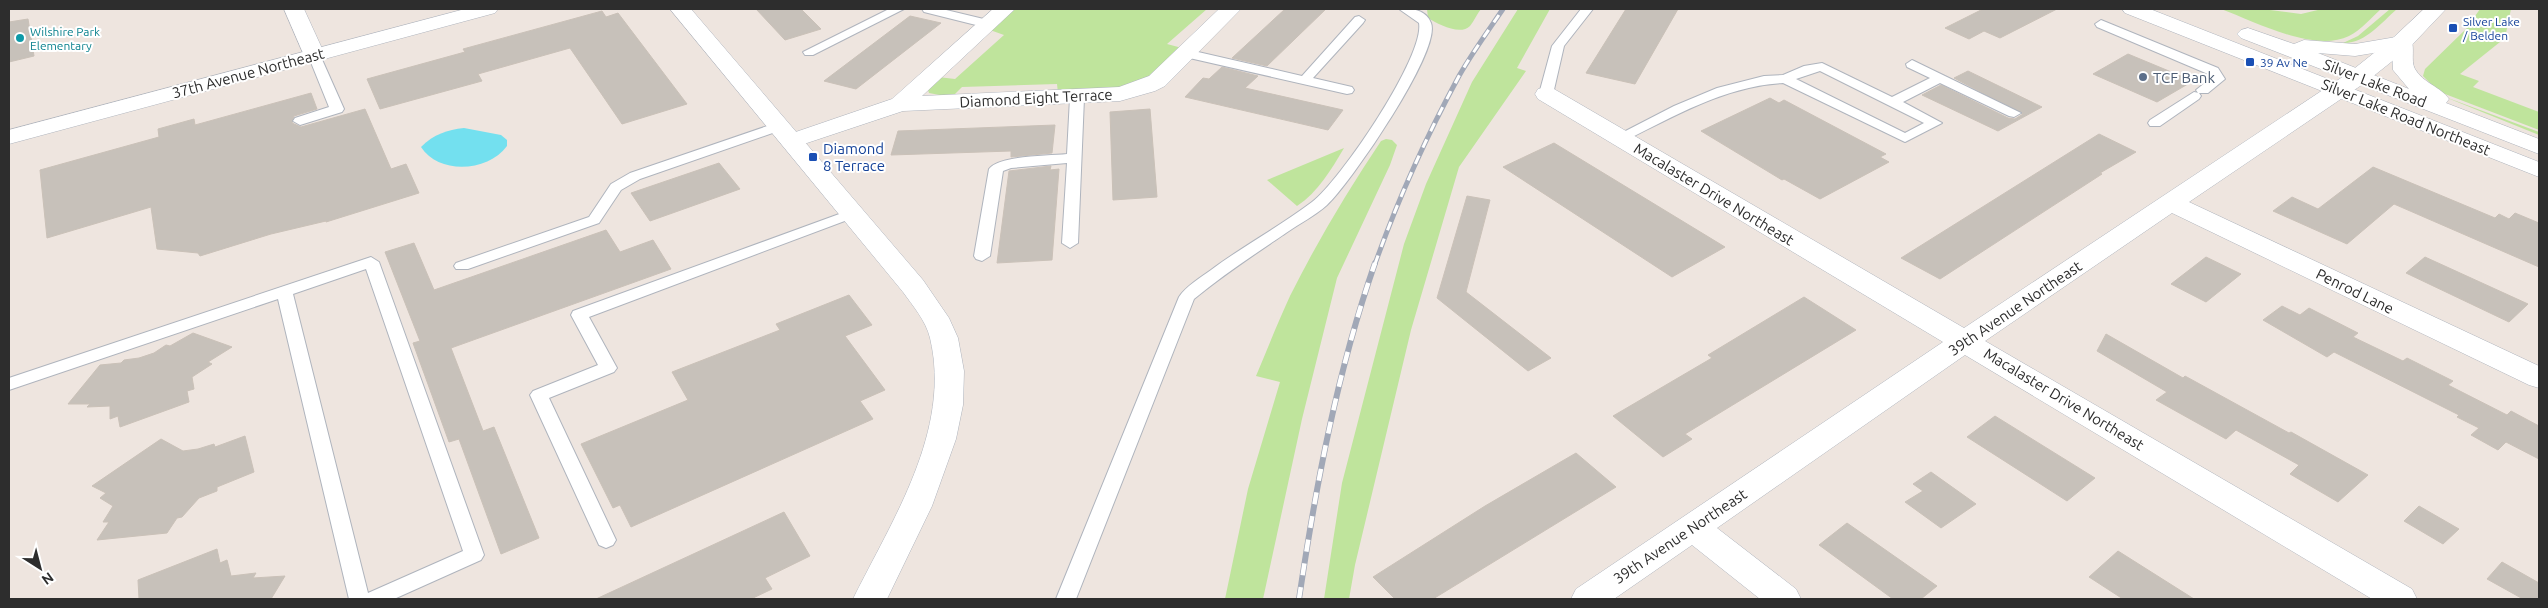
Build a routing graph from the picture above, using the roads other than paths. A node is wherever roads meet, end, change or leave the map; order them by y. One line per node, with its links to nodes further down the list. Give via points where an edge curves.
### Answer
1 (294, 9): 20 (street)
2 (488, 9): 20 (street, 37th Avenue Northeast)
3 (680, 9): 36 (street)
4 (898, 9): 18 (lane)
5 (928, 9): 14 (lane)
6 (1005, 9): 14 (street, Diamond Eight Terrace)
7 (1231, 9): 19 (street, Diamond Eight Terrace)
8 (1405, 9): 56 (lane, via 1421,18 1426,25 1427,36 1420,55 1372,138 1324,200 1216,272 1187,297)
9 (1587, 9): 29 (lane, via 1558,46)
10 (2132, 9): 26 (street, Silver Lake Road Northeast)
11 (2183, 9): 16 (street, Silver Lake Road)
12 (2436, 9): 17 (street, 39th Avenue Northeast)
13 (1359, 20): 25 (lane)
14 (988, 24): 32 (street, Diamond Eight Terrace)
15 (2101, 24): 22 (lane, via 2194,61)
16 (2235, 29): 17 (street, via 2330,50 2354,50); 26 (street, Silver Lake Road)
17 (2402, 42): 26 (street, 39th Avenue Northeast); 39 (street, via 2404,70 2417,84 2433,96)
18 (809, 52)
19 (1185, 54): 25 (lane); 30 (street, Diamond Eight Terrace, via 1147,86 1120,94)
20 (314, 55): 34 (lane, via 337,110); 37 (street, 37th Avenue Northeast)
21 (1912, 64): 23 (lane)
22 (2218, 77): 28 (lane); 28 (lane, via 2219,87)
23 (1940, 78): 31 (lane); 33 (lane)
24 (1786, 79): 31 (lane, via 1822,67); 31 (lane, via 1905,138 1936,122); 38 (lane, via 1730,87)
25 (1304, 81): 27 (lane)
26 (2348, 83): 39 (street, Silver Lake Road); 41 (street, Silver Lake Road Northeast); 42 (street, 39th Avenue Northeast)
27 (1347, 90)
28 (2198, 93): 35 (lane)
29 (1546, 94): 38 (street, Macalaster Drive Northeast)
30 (1077, 98): 32 (street, Diamond Eight Terrace); 40 (lane)
31 (1892, 102)
32 (900, 104): 36 (street, Diamond Eight Terrace)
33 (2014, 113)
34 (300, 121)
35 (2155, 123)
36 (786, 133): 43 (street); 46 (lane, via 635,176 616,187 594,220)
37 (9, 137)
38 (1619, 138): 48 (street, Macalaster Drive Northeast)
39 (2530, 143)
40 (1074, 158): 44 (lane); 45 (lane, via 1008,164 996,169)
41 (2539, 170)
42 (2171, 203): 48 (street, 39th Avenue Northeast); 49 (street, Penrod Lane)
43 (853, 213): 52 (lane, via 579,315 608,368 539,395); 55 (street, via 914,286 944,338 949,396 933,463)
44 (1070, 243)
45 (982, 256)
46 (462, 266)
47 (284, 291): 50 (lane); 53 (lane); 54 (lane, via 371,262 474,556)
48 (1965, 341): 51 (street, 39th Avenue Northeast); 59 (street, Macalaster Drive Northeast)
49 (2539, 378)
50 (9, 384)
51 (1693, 527): 57 (street, 39th Avenue Northeast); 58 (street)
52 (606, 540)
53 (359, 599)
54 (374, 599)
55 (870, 599)
56 (1066, 599)
57 (1588, 599)
58 (1784, 599)
59 (2400, 599)

